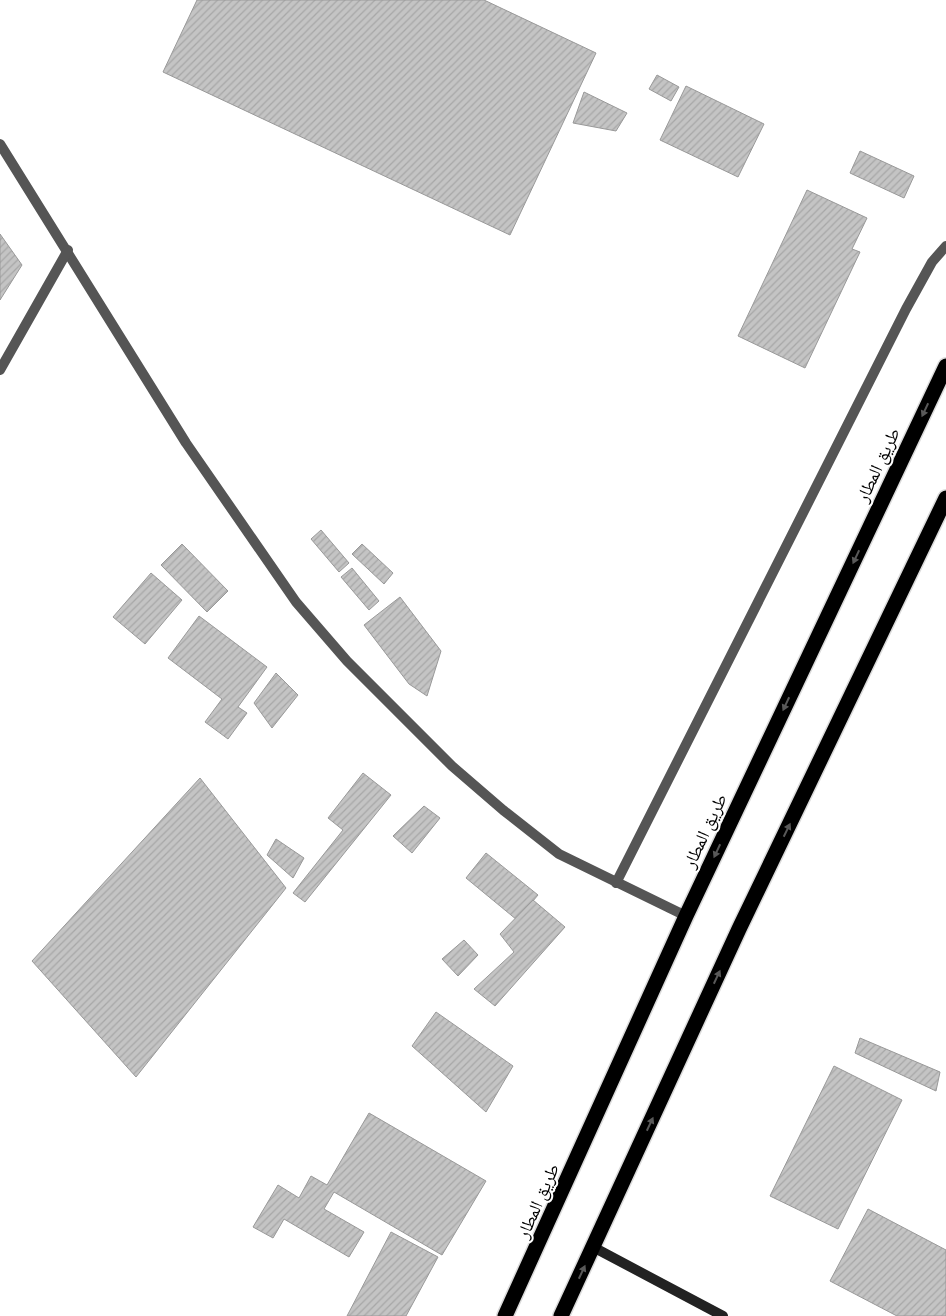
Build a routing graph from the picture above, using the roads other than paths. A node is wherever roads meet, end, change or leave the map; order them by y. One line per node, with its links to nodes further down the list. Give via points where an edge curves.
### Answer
1 (0, 144): 3 (street)
2 (946, 246): 7 (street, via 932,262 906,309)
3 (68, 250): 5 (street); 7 (street, via 186,443 296,602 347,661 427,742 503,810 559,854)
4 (946, 366): 8 (highway, طريق المطار, one-way to 8)
5 (0, 370)
6 (946, 498): 9 (highway, one-way to 6, via 735,938)
7 (616, 882): 8 (street)
8 (686, 916): 10 (highway, طريق المطار)
9 (593, 1247): 11 (highway, one-way to 9); 12 (street)
10 (505, 1316)
11 (561, 1316)
12 (723, 1316)

